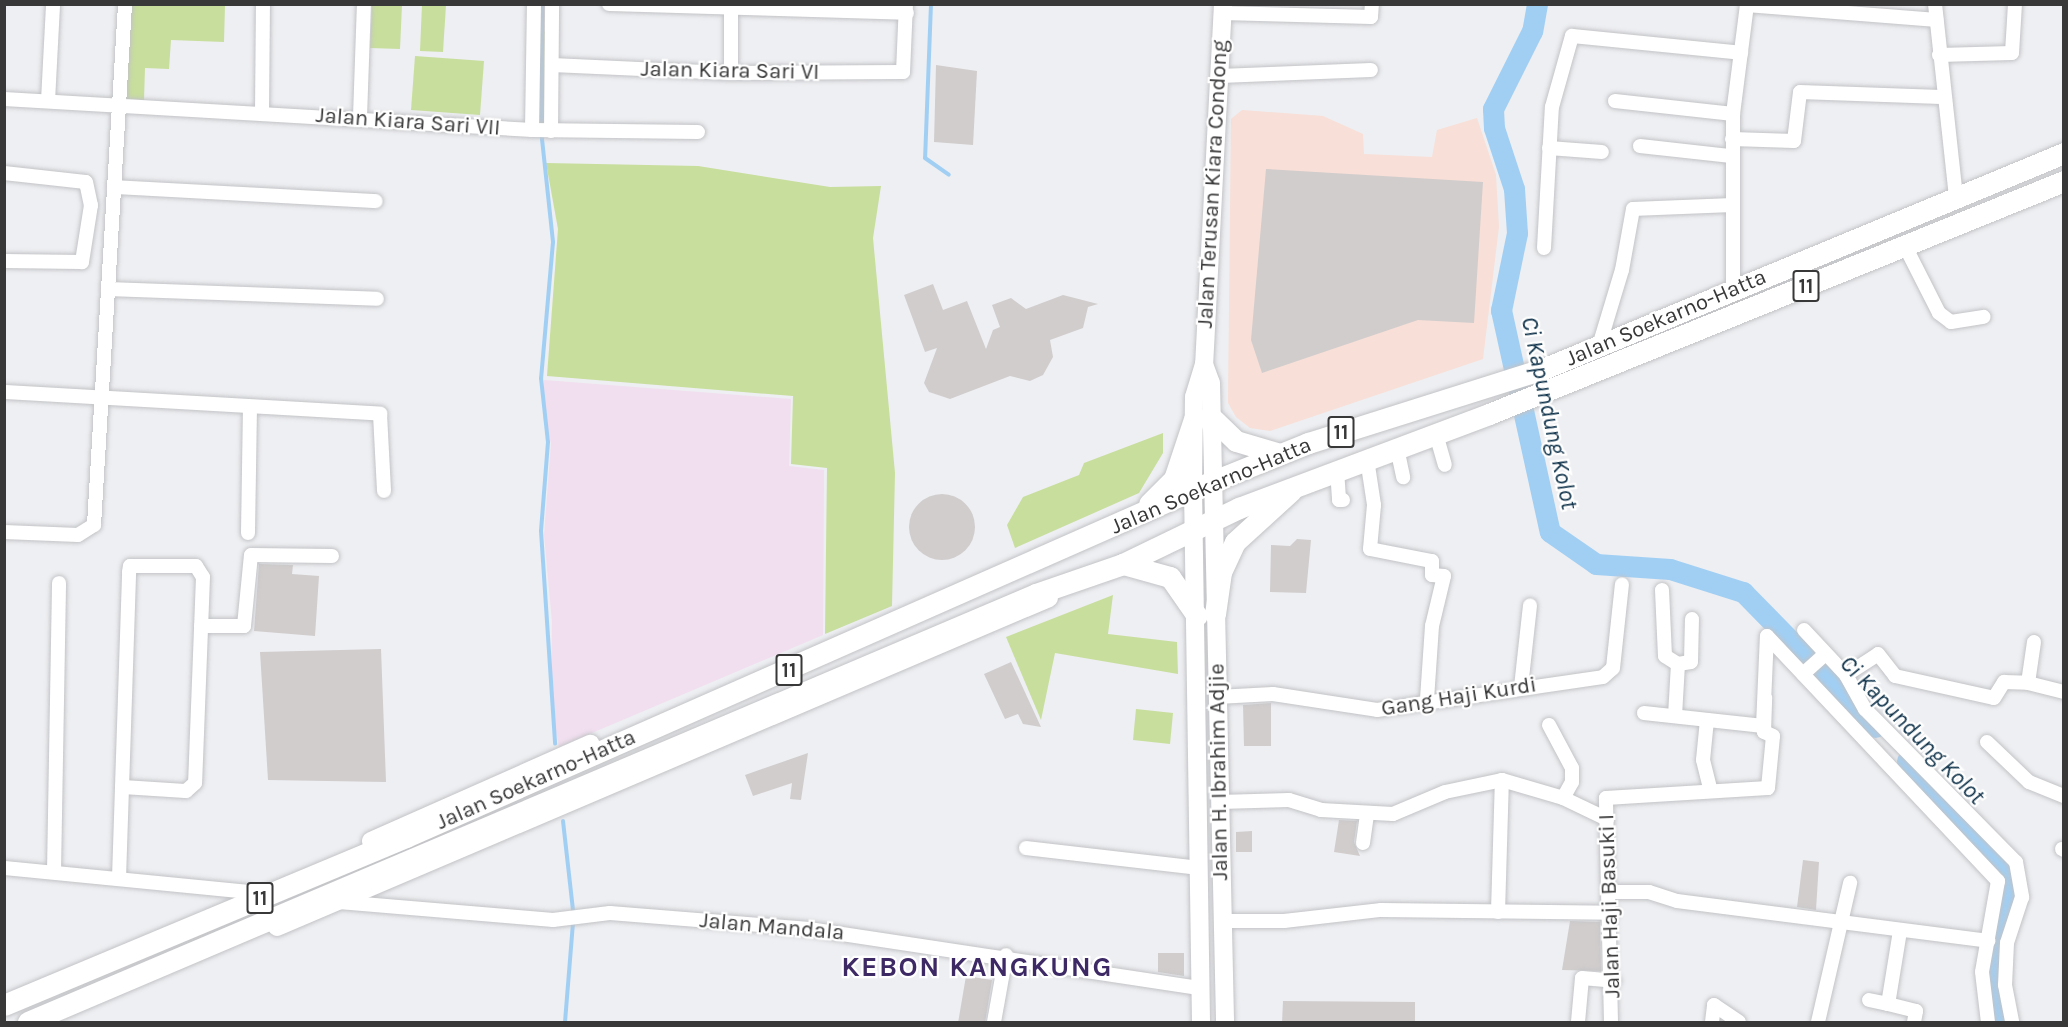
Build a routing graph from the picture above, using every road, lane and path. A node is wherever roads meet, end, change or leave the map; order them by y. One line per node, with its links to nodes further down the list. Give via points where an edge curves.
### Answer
1 (53, 4): 24 (street)
2 (125, 4): 26 (street)
3 (263, 4): 27 (street)
4 (364, 4): 29 (street)
5 (534, 4): 30 (street)
6 (552, 4): 18 (street)
7 (609, 4): 12 (street)
8 (1372, 4): 14 (street, via 1371,17)
9 (1935, 4): 15 (street)
10 (2015, 4): 17 (street, via 2013,53)
11 (1747, 5): 15 (street); 16 (street)
12 (730, 6): 13 (street); 20 (street)
13 (906, 9): 20 (street, Jalan Kiara Sari VI, via 906,67 900,72)
14 (1222, 9): 21 (main road, Jalan Terusan Kiara Condong)
15 (1936, 20): 17 (street)
16 (1741, 53): 28 (street); 34 (street, via 1579,33 1566,48)
17 (1939, 55): 22 (street)
18 (552, 65): 20 (street, Jalan Kiara Sari VI); 30 (street)
19 (1371, 70): 21 (street)
20 (731, 73)
21 (1220, 76): 59 (main road, Jalan Terusan Kiara Condong, via 1204,364 1195,382)
22 (1941, 98): 32 (street, via 1800,92 1794,141); 41 (street)
23 (4, 99): 24 (street, Jalan Kiara Sari VII)
24 (48, 101): 26 (street, Jalan Kiara Sari VII)
25 (1615, 101): 28 (street)
26 (119, 106): 27 (street, Jalan Kiara Sari VII); 40 (street)
27 (262, 114): 29 (street, Jalan Kiara Sari VII)
28 (1733, 114): 32 (street)
29 (360, 117): 30 (street, Jalan Kiara Sari VII)
30 (541, 130): 31 (street, Jalan Kiara Sari VII)
31 (698, 132)
32 (1732, 139): 37 (street)
33 (1640, 146): 37 (street)
34 (1549, 148): 35 (street); 49 (street)
35 (1602, 152)
36 (2064, 153): 41 (highway, Jalan Soekarno-Hatta / 11)
37 (1731, 156): 43 (street)
38 (4, 173): 44 (street, via 86,182)
39 (2064, 181): 48 (highway, Jalan Soekarno-Hatta / 11)
40 (114, 187): 42 (street); 45 (street)
41 (1956, 196): 52 (highway, Jalan Soekarno-Hatta / 11)
42 (376, 201)
43 (1732, 205): 52 (street); 55 (street, via 1633,209 1622,270)
44 (90, 215): 45 (street); 46 (street)
45 (112, 217): 47 (street)
46 (88, 231): 47 (street); 50 (street, via 86,254 75,265)
47 (111, 232): 51 (street)
48 (1905, 246): 54 (street, via 1939,314 1951,322); 60 (highway, Jalan Soekarno-Hatta / 11)
49 (1544, 248)
50 (4, 261)
51 (108, 289): 53 (street); 57 (street)
52 (1733, 290): 55 (highway, Jalan Soekarno-Hatta / 11)
53 (377, 299)
54 (1984, 317)
55 (1599, 346): 62 (highway, Jalan Soekarno-Hatta / 11, via 1479,392)
56 (4, 392): 57 (street)
57 (101, 395): 58 (street); 73 (street, via 94,525 89,532)
58 (250, 407): 69 (street, via 380,414); 74 (street)
59 (1202, 417): 62 (highway, via 1236,441); 67 (main road, Jalan Terusan Kiara Condong); 72 (highway, via 1174,479 1159,497)
60 (1436, 434): 61 (highway, Jalan Soekarno-Hatta / 11); 64 (street)
61 (1397, 448): 63 (highway, Jalan Soekarno-Hatta / 11); 66 (street)
62 (1284, 454): 67 (highway, Jalan Soekarno-Hatta / 11)
63 (1367, 459): 65 (highway, Jalan Soekarno-Hatta / 11); 97 (street, via 1374,506 1370,549 1432,561 1432,575 1444,576 1432,626)
64 (1445, 465)
65 (1337, 470): 68 (highway, Jalan Soekarno-Hatta / 11); 70 (street, via 1339,500)
66 (1404, 477)
67 (1202, 486): 71 (main road, Jalan Terusan Kiara Condong); 72 (highway, Jalan Soekarno-Hatta / 11)
68 (1296, 487): 71 (highway, Jalan Soekarno-Hatta / 11); 83 (highway, via 1235,542)
69 (384, 491)
70 (1343, 500)
71 (1202, 526): 77 (highway, Jalan Soekarno-Hatta / 11); 83 (main road, Jalan H. Ibrahim Adjie)
72 (1110, 528): 75 (highway, Jalan Soekarno-Hatta / 11)
73 (4, 532)
74 (248, 533)
75 (1064, 550): 118 (main road, Jalan Soekarno-Hatta, via 1029,558); 134 (highway, Jalan Soekarno-Hatta / 11)
76 (332, 555): 85 (street, via 251,555 244,626)
77 (1123, 564): 80 (highway, Jalan Soekarno-Hatta / 11); 83 (highway, via 1170,577)
78 (59, 583): 115 (street)
79 (1622, 584): 93 (street, Gang Haji Kurdi, via 1612,671)
80 (1073, 585): 120 (main road, Jalan Soekarno-Hatta, via 917,659); 127 (highway, Jalan Soekarno-Hatta / 11, via 1036,594)
81 (1662, 590): 89 (street, via 1665,656)
82 (1530, 605): 93 (street, via 1520,657)
83 (1206, 615): 95 (main road, Jalan H. Ibrahim Adjie); 114 (main road, Jalan H. Ibrahim Adjie)
84 (1692, 619): 89 (street, via 1691,662)
85 (201, 626): 104 (street, via 194,786 186,791); 104 (street, via 199,568 131,564)
86 (1804, 630): 88 (street)
87 (2034, 642): 92 (street)
88 (1823, 655): 90 (street); 91 (street)
89 (1678, 664): 99 (street)
90 (1804, 673): 100 (street, via 1767,636 1763,726); 126 (street, via 1998,881)
91 (1846, 675): 92 (street, via 1878,654 1895,676 1994,698 2004,682); 147 (street, via 1865,709 2016,862 2022,897 2007,944 2005,985)
92 (2028, 682): 94 (street)
93 (1521, 687): 97 (street, Gang Haji Kurdi)
94 (2064, 692)
95 (1217, 697): 97 (street, Gang Haji Kurdi, via 1273,694 1377,710); 108 (main road, Jalan H. Ibrahim Adjie)
96 (1765, 698): 105 (street, Jalan Haji Basuki I, via 1764,732 1773,736 1771,784)
97 (1427, 700)
98 (1644, 713): 99 (street)
99 (1675, 716): 100 (street)
100 (1707, 720): 105 (street, via 1704,760)
101 (1549, 725): 107 (street, via 1572,768 1572,782)
102 (1988, 742): 106 (street, via 2029,782)
103 (1502, 780): 107 (street); 109 (street, via 1445,792 1407,812); 121 (street)
104 (122, 787): 116 (street)
105 (1711, 791): 110 (street, Jalan Haji Basuki I, via 1610,795)
106 (2064, 796)
107 (1563, 798): 110 (street)
108 (1220, 802): 109 (street, via 1289,800 1320,810); 124 (main road, Jalan H. Ibrahim Adjie)
109 (1367, 813): 111 (street)
110 (1607, 819): 119 (street, Jalan Haji Basuki I)
111 (1363, 843)
112 (1026, 848): 114 (street)
113 (4, 868): 115 (street)
114 (1199, 868): 130 (main road, Jalan H. Ibrahim Adjie)
115 (54, 872): 116 (street)
116 (119, 878): 118 (street)
117 (1850, 883): 123 (street)
118 (250, 892): 131 (main road, Jalan Soekarno-Hatta)
119 (1612, 892): 122 (street, Jalan Haji Basuki I); 123 (street, via 1649,892 1677,901)
120 (339, 902): 127 (main road, Jalan Soekarno-Hatta); 128 (street, Jalan Mandala, via 553,920 610,913)
121 (1498, 912): 122 (street); 124 (street, via 1351,911 1284,921)
122 (1612, 913): 129 (street, Jalan Haji Basuki I)
123 (1842, 920): 125 (street); 144 (street)
124 (1222, 921): 139 (main road, Jalan H. Ibrahim Adjie)
125 (1900, 931): 126 (street); 133 (street)
126 (1988, 941): 146 (street, via 1982,972)
127 (214, 948): 135 (highway, Jalan Soekarno-Hatta / 11); 136 (main road, Jalan Soekarno-Hatta)
128 (1006, 956): 130 (street, Jalan Mandala); 137 (street)
129 (1614, 981): 140 (street, via 1582,978); 141 (street, Jalan Haji Basuki I)
130 (1201, 988): 138 (main road, Jalan H. Ibrahim Adjie)
131 (4, 995)
132 (1869, 1000): 133 (street)
133 (1888, 1004): 145 (street, via 1916,1011)
134 (4, 1005)
135 (28, 1023)
136 (51, 1023)
137 (994, 1023)
138 (1201, 1023)
139 (1225, 1023)
140 (1578, 1023)
141 (1611, 1023)
142 (1712, 1023): 143 (street, via 1714,1005)
143 (1739, 1023)
144 (1818, 1023)
145 (1914, 1023)
146 (1988, 1023)
147 (2012, 1023)

